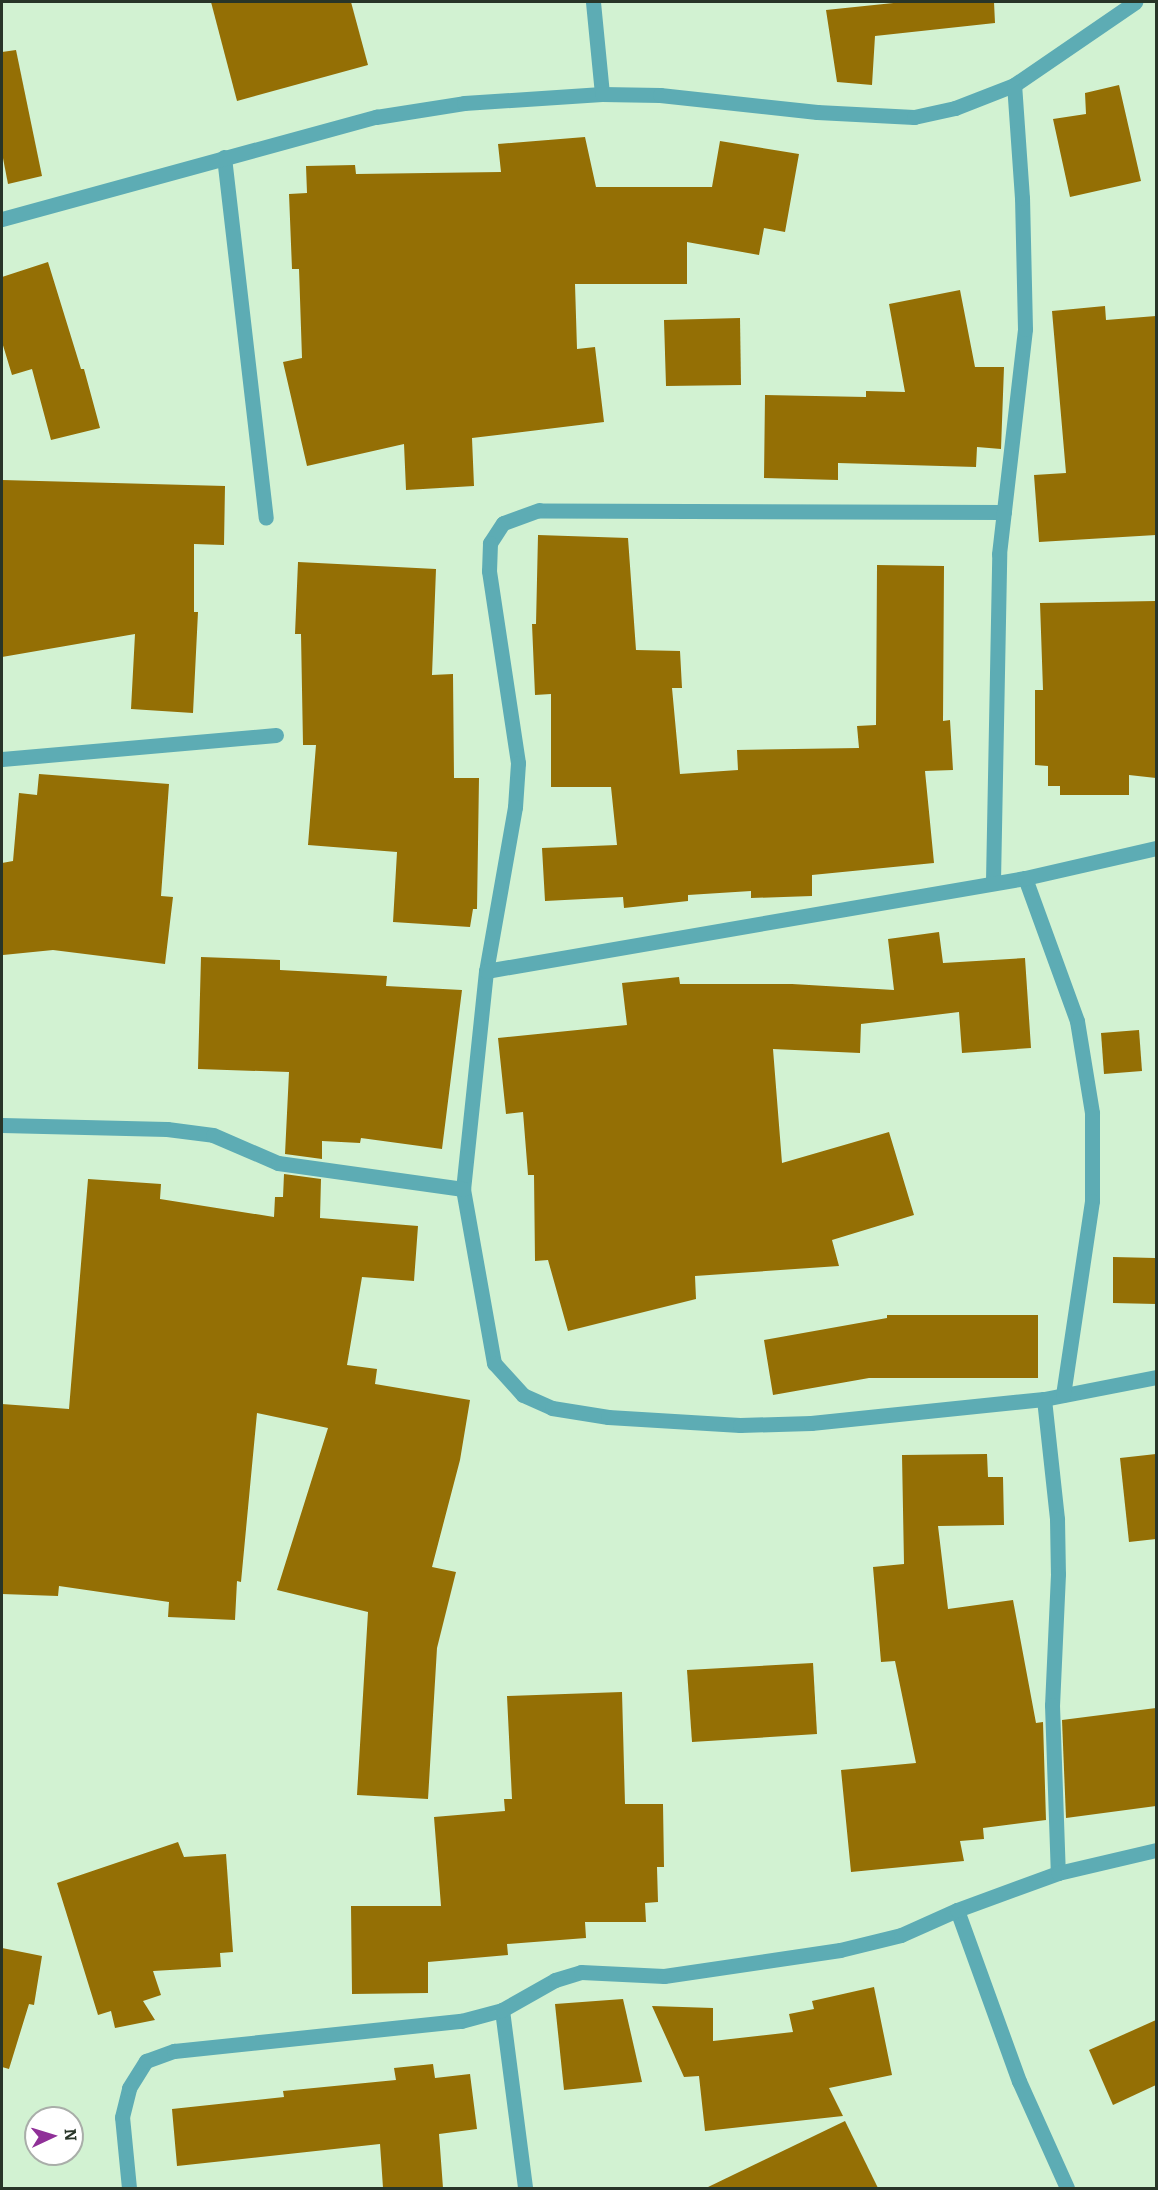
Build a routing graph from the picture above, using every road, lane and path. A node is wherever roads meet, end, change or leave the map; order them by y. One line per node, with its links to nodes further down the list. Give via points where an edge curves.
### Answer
1 (592, 2): 4 (street)
2 (1135, 2): 3 (street)
3 (1014, 85): 4 (street, via 955,108 914,117 817,112 660,95); 7 (street, via 1025,329)
4 (602, 94): 5 (street, via 464,103 376,117)
5 (224, 157): 6 (street); 8 (street)
6 (2, 219)
7 (1004, 512): 13 (street, via 997,605); 14 (street, via 539,510 503,523 490,543 489,571 518,763 515,807)
8 (267, 518)
9 (276, 735): 10 (street)
10 (2, 759)
11 (1156, 848): 12 (street)
12 (1025, 878): 13 (street); 18 (street, via 1077,1021 1092,1113 1092,1202)
13 (993, 881): 14 (street)
14 (486, 971): 16 (street)
15 (2, 1125): 16 (street, via 167,1129 213,1136 278,1163)
16 (463, 1189): 19 (street, via 494,1363 523,1395 552,1408 608,1417 740,1425 811,1423)
17 (1156, 1377): 18 (street)
18 (1063, 1395): 19 (street)
19 (1044, 1399): 21 (street, via 1057,1519 1052,1705)
20 (1156, 1850): 21 (street)
21 (1058, 1873): 22 (street)
22 (957, 1910): 23 (street, via 901,1935 840,1950 664,1976 581,1972 555,1980); 26 (street, via 1019,2081)
23 (502, 2010): 24 (street, via 461,2021 174,2051 146,2061 129,2088 122,2117); 25 (street)
24 (129, 2188)
25 (525, 2188)
26 (1067, 2188)

